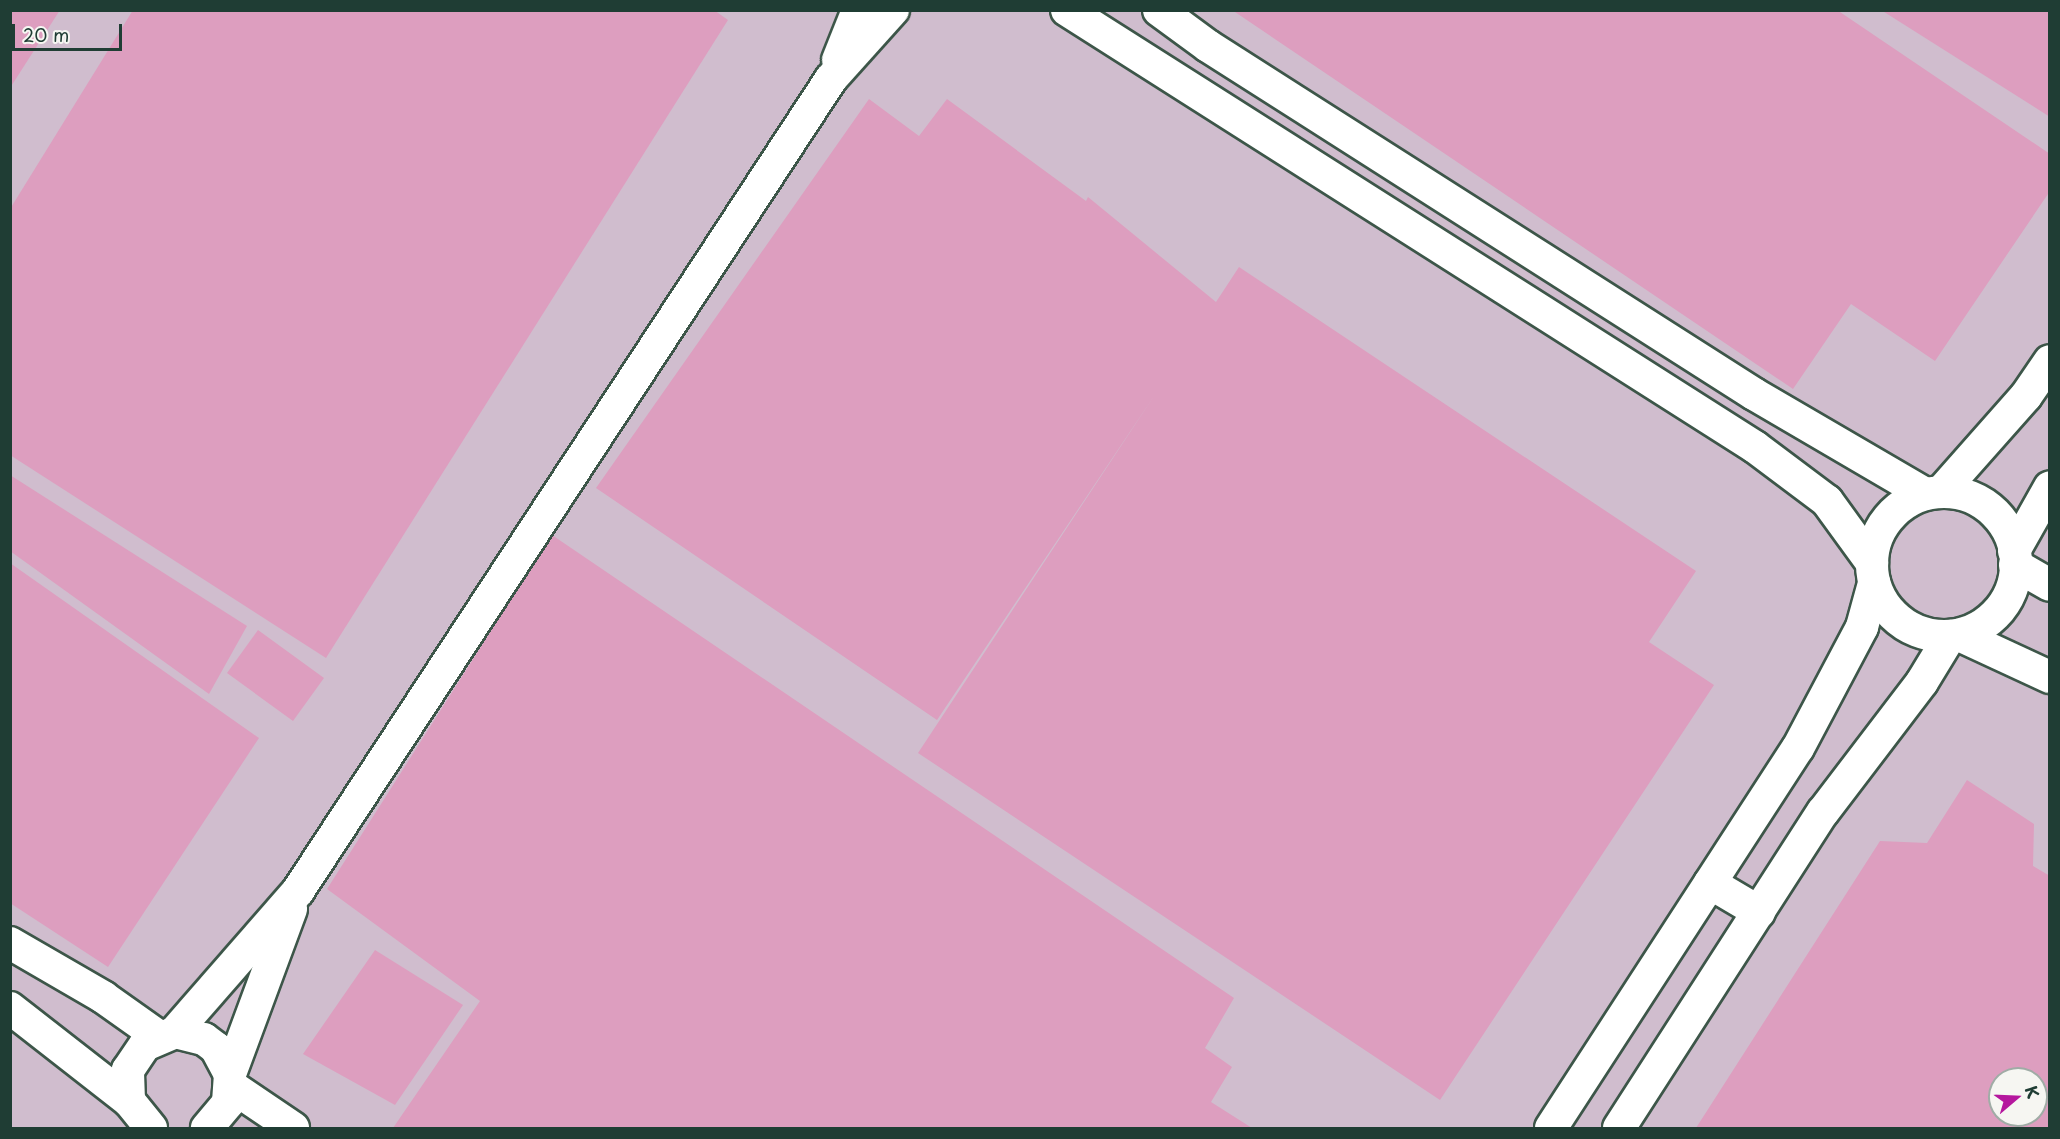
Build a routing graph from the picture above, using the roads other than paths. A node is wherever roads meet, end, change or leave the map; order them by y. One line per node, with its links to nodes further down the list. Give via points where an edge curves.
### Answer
1 (858, 10): 5 (street)
2 (893, 10): 5 (street)
3 (1067, 10): 7 (street)
4 (1159, 10): 6 (street, via 1208,46)
5 (831, 79): 17 (street)
6 (1601, 297): 7 (street); 10 (street)
7 (1575, 335): 12 (street, via 1755,447 1827,501)
8 (2049, 361): 10 (street, via 2026,396)
9 (2049, 487): 11 (street)
10 (1933, 493): 11 (street, via 1971,498 1996,515); 12 (street, via 1904,504 1886,520 1875,540)
11 (2015, 558): 13 (street); 14 (street, via 2005,602 1977,628)
12 (1873, 573): 14 (street, via 1882,602 1911,629); 16 (street, via 1862,627 1798,748)
13 (2049, 585)
14 (1954, 635): 15 (street); 18 (street, via 1823,812)
15 (2049, 677)
16 (1710, 883): 18 (street); 26 (street)
17 (298, 891): 21 (street); 22 (street)
18 (1759, 912): 27 (street)
19 (10, 943): 21 (street)
20 (10, 1008): 23 (street)
21 (167, 1034): 22 (street, via 204,1039 216,1048); 23 (street, via 145,1045 131,1063 127,1086)
22 (231, 1080): 24 (street, via 228,1103); 25 (street)
23 (142, 1121)
24 (207, 1128)
25 (292, 1128)
26 (1551, 1128)
27 (1619, 1128)

